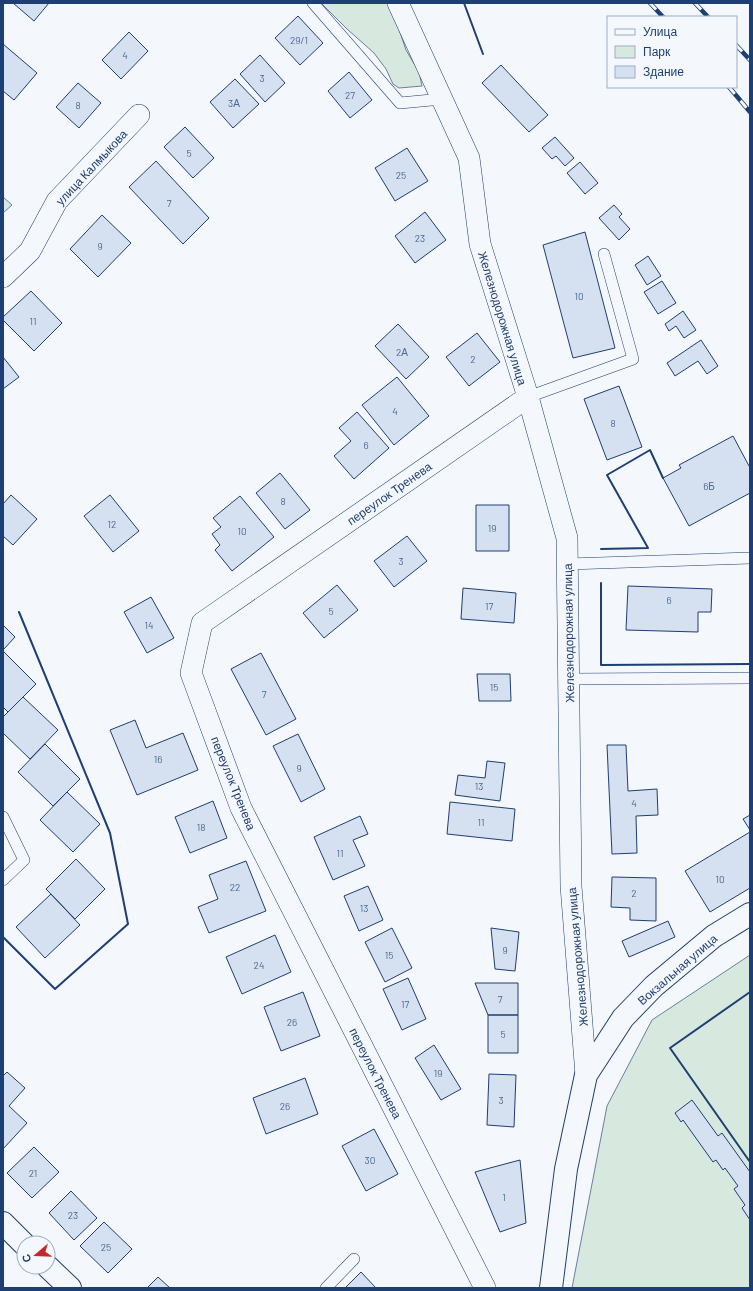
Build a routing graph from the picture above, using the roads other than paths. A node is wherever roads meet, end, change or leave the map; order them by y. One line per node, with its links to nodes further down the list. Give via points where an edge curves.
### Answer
1 (313, 3): 3 (lane, via 400,103)
2 (398, 3): 3 (street, Железнодорожная улица)
3 (442, 99): 7 (street, Железнодорожная улица, via 469,158 480,244)
4 (139, 115): 6 (street, улица Калмыкова, via 57,201 30,251)
5 (604, 254): 7 (lane, via 633,359)
6 (3, 277)
7 (528, 397): 9 (street, Железнодорожная улица, via 567,538); 22 (street, переулок Тренева, via 202,623 191,673 241,808)
8 (750, 558): 9 (lane)
9 (568, 564): 11 (street, Железнодорожная улица)
10 (750, 678): 11 (lane)
11 (569, 679): 15 (street, Железнодорожная улица, via 571,886)
12 (3, 817): 13 (lane, via 24,860)
13 (3, 880)
14 (750, 914): 15 (street, Вокзальная улица, via 714,936 654,986 623,1018)
15 (586, 1075): 23 (street, Железнодорожная улица, via 566,1169)
16 (3, 1223): 17 (street)
17 (16, 1236)
18 (354, 1259): 21 (lane)
19 (56, 1274): 20 (street)
20 (70, 1288)
21 (326, 1288)
22 (485, 1288)
23 (551, 1288)

